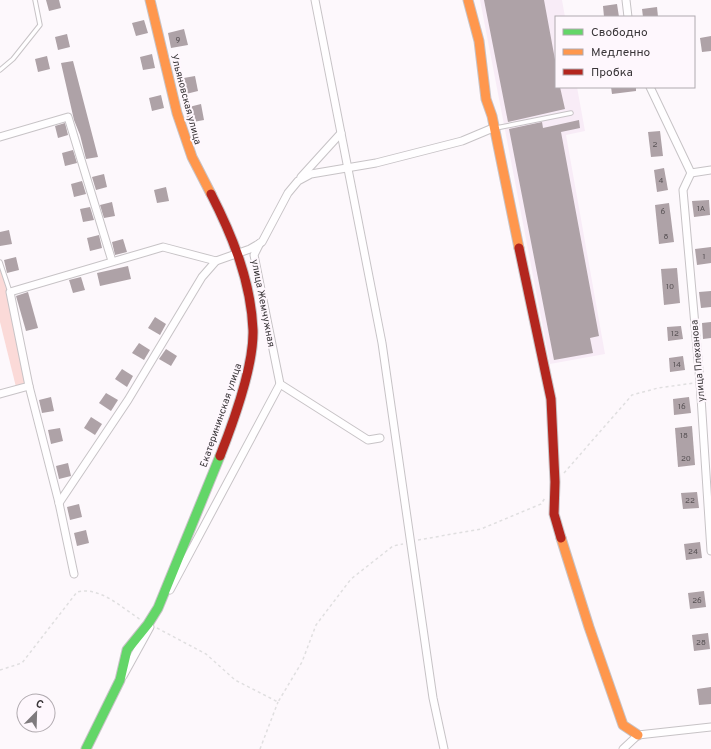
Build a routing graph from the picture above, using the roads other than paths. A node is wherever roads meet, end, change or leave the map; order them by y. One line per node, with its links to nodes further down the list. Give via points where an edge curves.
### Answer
1 (35, 0): 7 (lane, via 40,25)
2 (150, 0): 17 (street, Ульяновская улица, via 177,113 192,157)
3 (315, 0): 11 (street)
4 (468, 0): 10 (street, via 479,41 486,99)
5 (626, 0): 6 (street)
6 (628, 16)
7 (0, 70)
8 (650, 88): 15 (street)
9 (571, 113): 10 (lane)
10 (493, 128): 13 (street, via 462,142 376,163); 31 (street, via 551,399 554,514 623,725)
11 (340, 133): 13 (street); 16 (street, улица Жемчужная)
12 (0, 137): 18 (street, via 68,117)
13 (347, 167): 16 (street, via 311,174 298,181); 33 (street, via 382,343 433,698)
14 (711, 170): 15 (street)
15 (692, 173): 28 (street, улица Плеханова, via 683,190 700,382)
16 (288, 193): 17 (street, via 262,242); 23 (street, улица Жемчужная, via 254,256)
17 (237, 253): 19 (street); 21 (street, Ульяновская улица)
18 (112, 261): 19 (street, via 163,247); 22 (street)
19 (216, 261): 27 (street, via 202,277 128,400)
20 (0, 262): 22 (lane)
21 (249, 290): 32 (street, Екатерининская улица, via 253,331 250,363 226,440 158,608 126,650 120,680)
22 (10, 292): 24 (street)
23 (280, 384): 26 (street, via 368,440); 32 (street, Екатерининская улица)
24 (29, 386): 25 (street); 27 (street)
25 (0, 394)
26 (380, 438)
27 (59, 503): 29 (street)
28 (711, 551)
29 (74, 574)
30 (711, 726): 31 (street)
31 (638, 735): 34 (street)
32 (85, 749)
33 (444, 749)
34 (623, 749)

